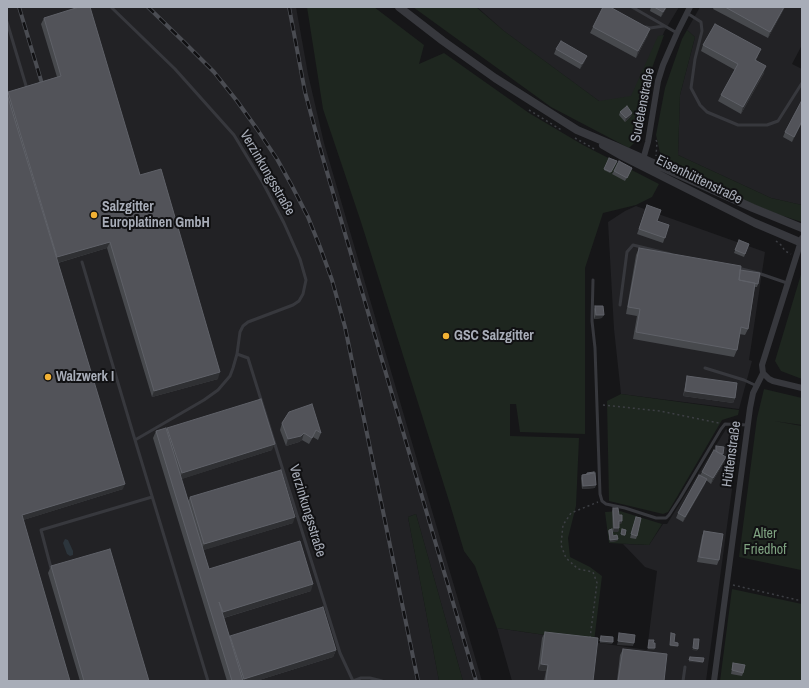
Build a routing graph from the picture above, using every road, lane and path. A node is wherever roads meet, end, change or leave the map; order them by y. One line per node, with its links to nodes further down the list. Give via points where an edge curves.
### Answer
1 (112, 7): 23 (lane, Verzinkungsstraße, via 175,69 234,135 284,223 304,270 305,287 299,301 243,326)
2 (399, 7): 13 (street, Eisenhüttenstraße, via 495,78 567,125 615,146)
3 (632, 7): 8 (lane)
4 (690, 7): 5 (street, Sudetenstraße)
5 (687, 14): 9 (street, Sudetenstraße); 10 (lane, via 701,22 702,31 692,88 700,105 707,112 738,125 767,125 778,121)
6 (7, 22): 11 (lane)
7 (639, 26): 8 (lane)
8 (664, 26): 9 (lane)
9 (676, 33): 12 (street, Sudetenstraße, via 658,81)
10 (802, 83)
11 (27, 92)
12 (650, 129): 13 (street, Sudetenstraße); 14 (path, via 657,142 656,156 660,162)
13 (642, 163): 14 (street, Eisenhüttenstraße); 16 (street, Eisenhüttenstraße, via 755,222)
14 (659, 167): 15 (street, Eisenhüttenstraße)
15 (802, 228)
16 (801, 242): 21 (street, Hüttenstraße)
17 (676, 255): 22 (lane, via 633,246 627,252)
18 (82, 262): 31 (lane)
19 (735, 268): 21 (lane)
20 (593, 280): 28 (lane, via 592,321 596,348)
21 (788, 283): 25 (street, Hüttenstraße, via 762,366)
22 (620, 305)
23 (237, 354): 31 (lane, Verzinkungsstraße, via 230,376 218,390); 40 (lane, Verzinkungsstraße, via 248,358 340,653)
24 (705, 368): 26 (lane)
25 (763, 373): 26 (street, Hüttenstraße); 27 (street, via 773,381)
26 (757, 386): 30 (street, Hüttenstraße, via 753,393)
27 (802, 388)
28 (597, 404): 29 (path, via 660,411); 33 (lane)
29 (725, 424): 30 (lane); 33 (lane, via 666,518 656,518)
30 (748, 425): 35 (street, Hüttenstraße)
31 (135, 440): 32 (lane)
32 (152, 497): 34 (lane, via 41,530); 39 (lane)
33 (602, 501): 37 (path, via 571,513 563,525 561,546 566,558 578,569 594,572 597,583)
34 (51, 568)
35 (727, 584): 36 (path); 43 (street, Hüttenstraße)
36 (802, 601)
37 (589, 644)
38 (685, 667): 42 (lane)
39 (208, 681)
40 (353, 681): 41 (lane, Verzinkungsstraße, via 370,678)
41 (382, 681)
42 (684, 681)
43 (714, 681)

